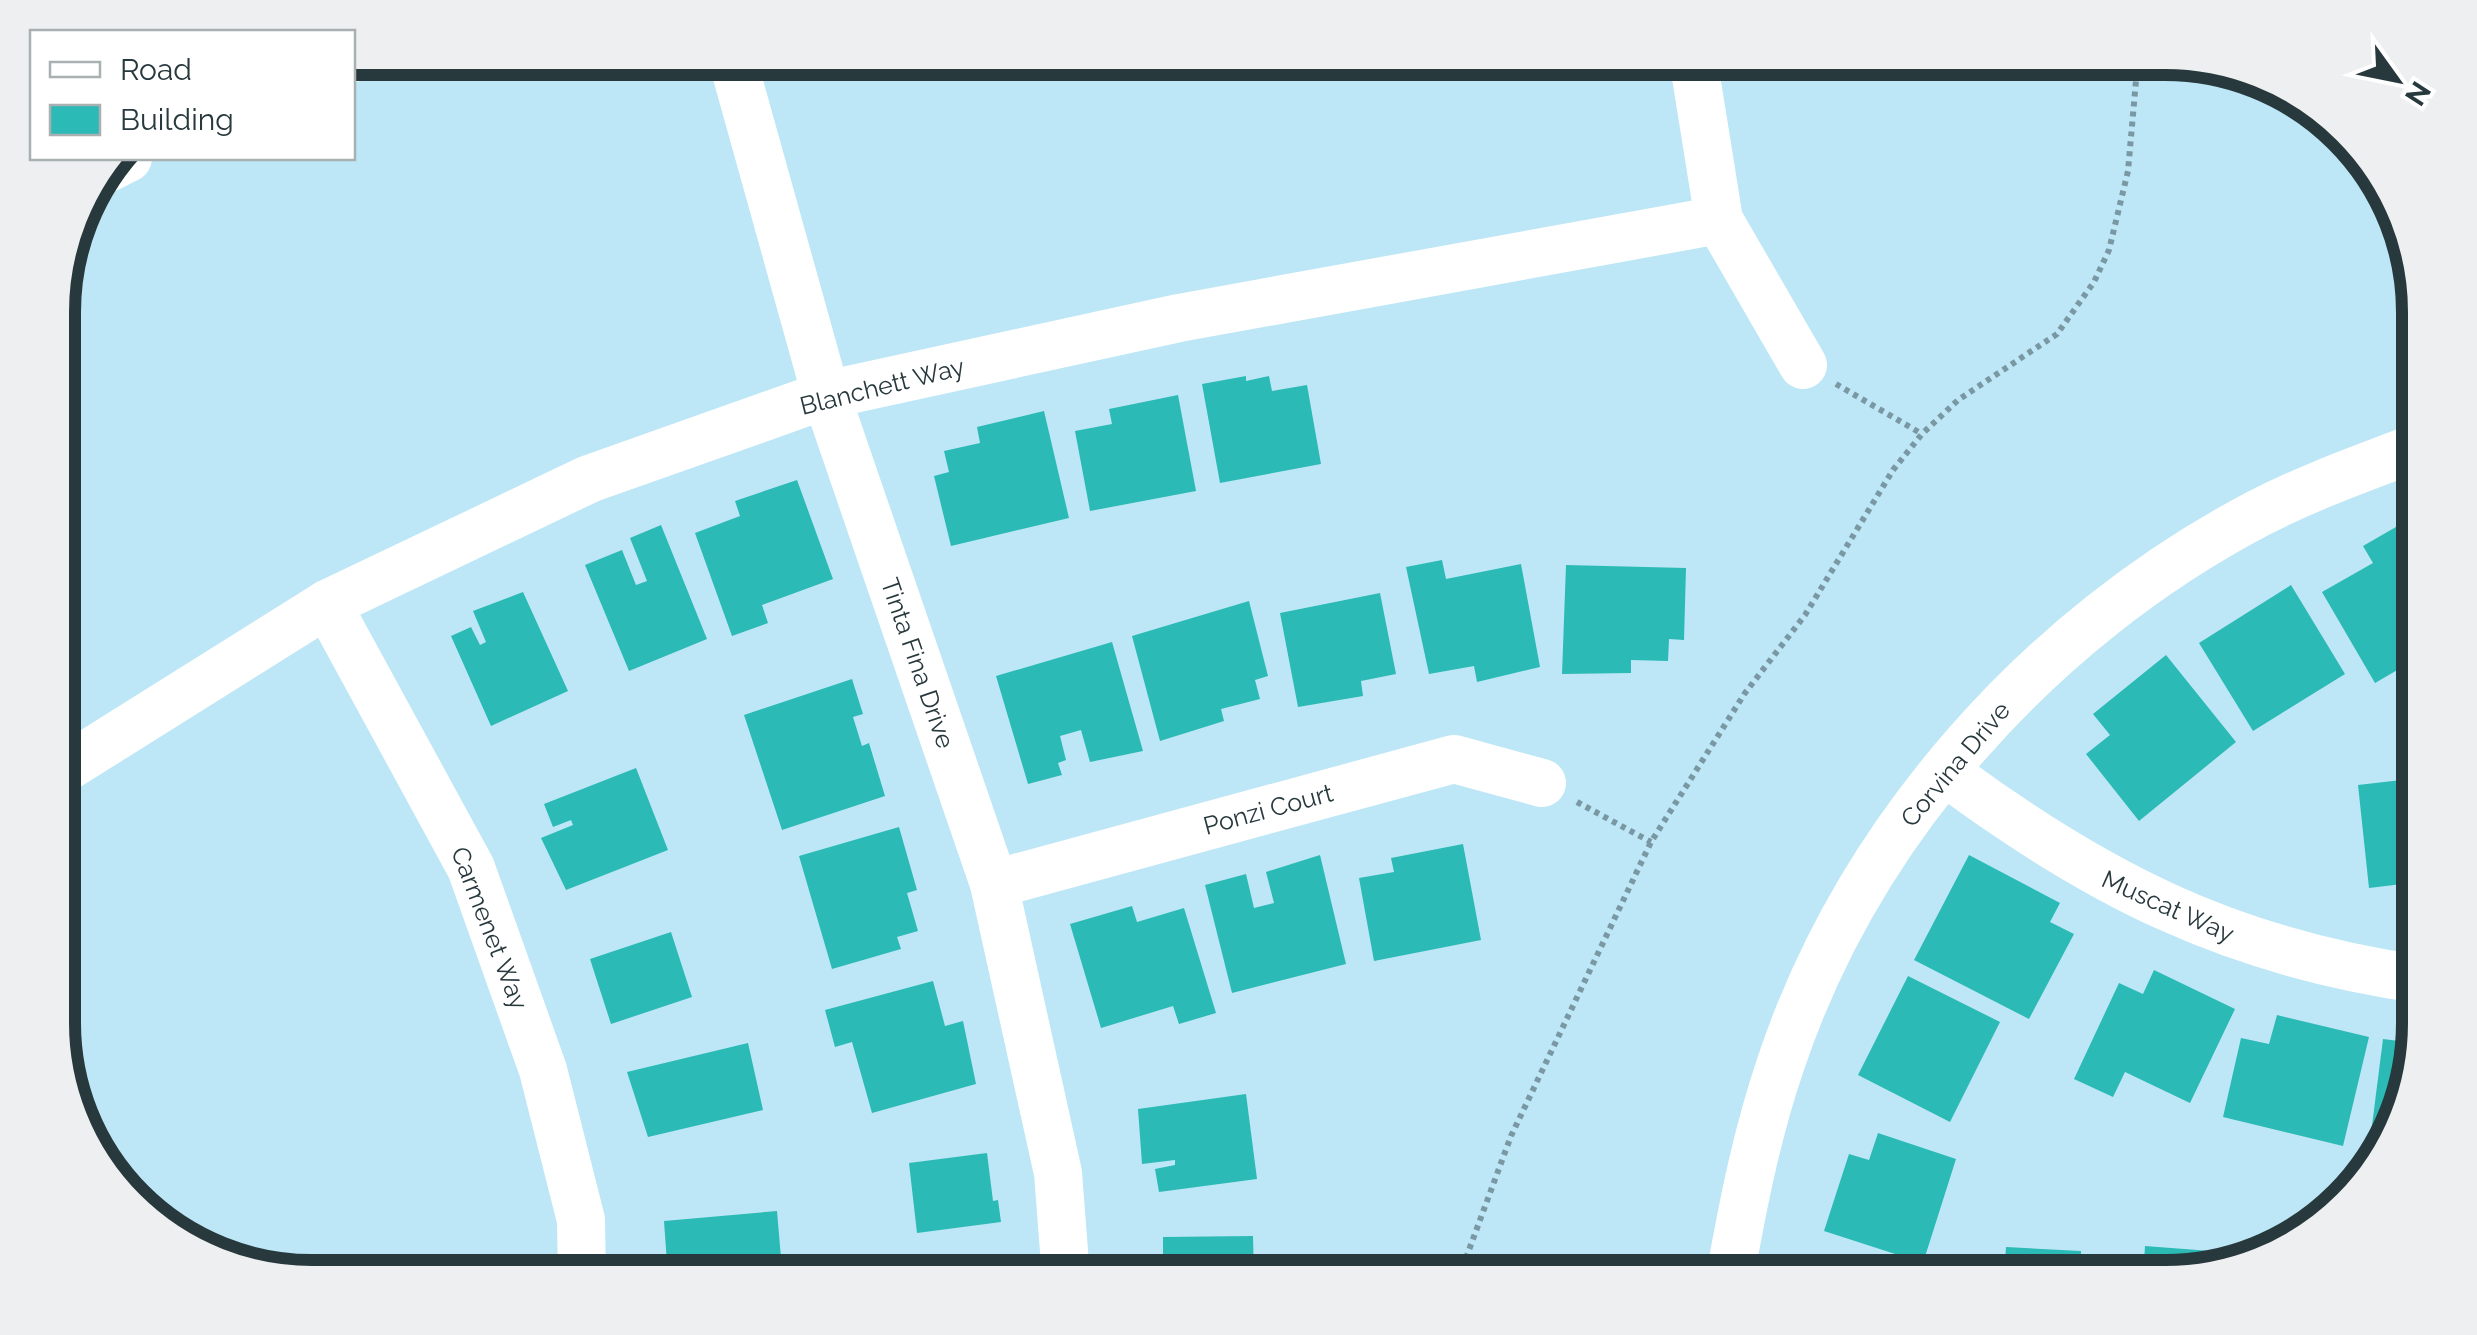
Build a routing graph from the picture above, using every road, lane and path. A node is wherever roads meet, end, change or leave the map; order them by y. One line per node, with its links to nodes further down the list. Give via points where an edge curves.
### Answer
1 (737, 75): 6 (street, Tinta Fina Drive)
2 (1696, 75): 4 (street)
3 (2136, 75): 7 (path, via 2128,171 2110,250 2094,282 2056,334 1958,400)
4 (1719, 220): 5 (street); 6 (street, Blanchett Way, via 1179,318)
5 (1803, 365): 7 (path)
6 (826, 395): 9 (street, Blanchett Way, via 589,480); 14 (street, Tinta Fina Drive)
7 (1922, 434): 13 (path)
8 (2402, 454): 11 (street, Corvina Drive, via 2324,482 2193,550 2032,676)
9 (328, 604): 10 (street, Blanchett Way); 18 (street, Carmenet Way, via 471,868 544,1070 581,1220)
10 (75, 762)
11 (1944, 771): 15 (street, Muscat Way, via 2088,869 2190,920 2300,956); 17 (street, Corvina Drive, via 1860,893 1817,975 1782,1060 1750,1167)
12 (1542, 783): 13 (path); 14 (street, Ponzi Court, via 1454,758)
13 (1650, 842): 16 (path, via 1511,1136)
14 (994, 884): 19 (street, Tinta Fina Drive, via 1058,1173)
15 (2402, 976)
16 (1465, 1259)
17 (1733, 1259)
18 (582, 1260)
19 (1065, 1260)

